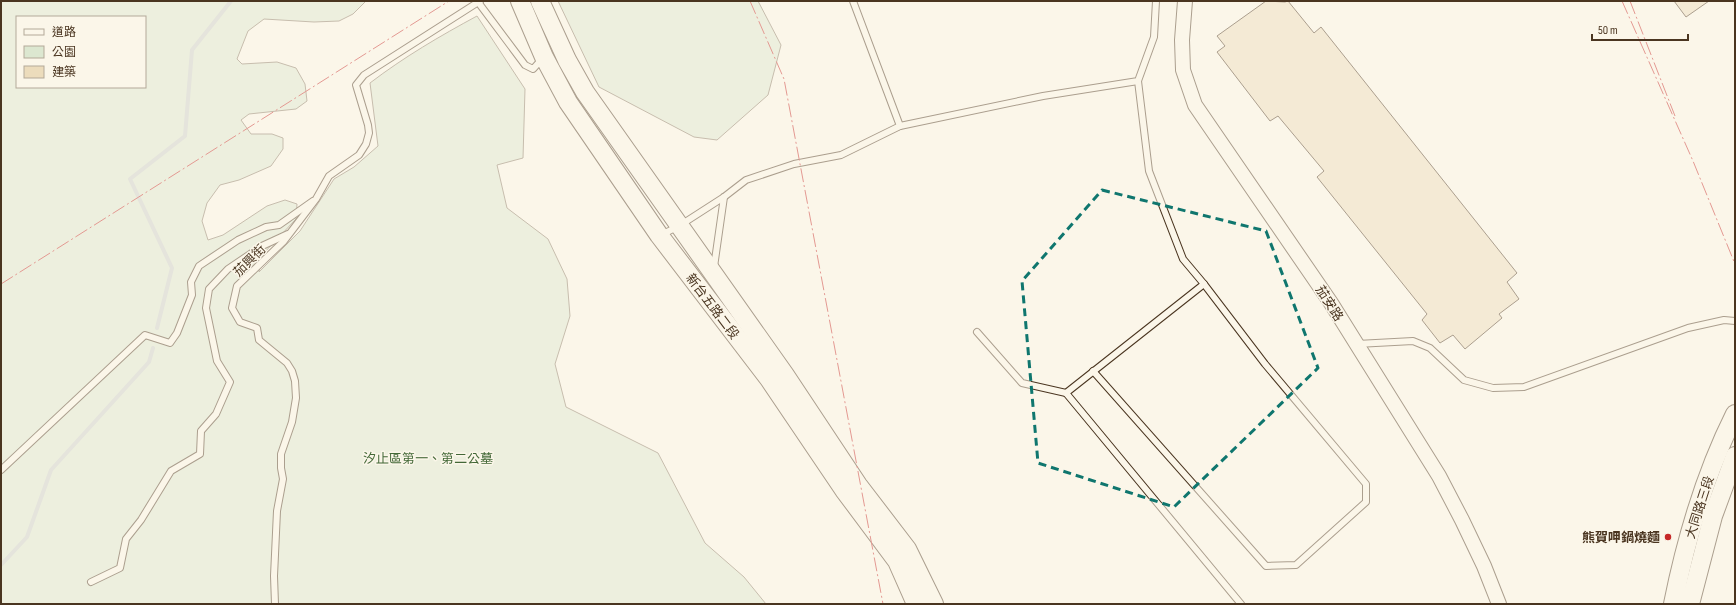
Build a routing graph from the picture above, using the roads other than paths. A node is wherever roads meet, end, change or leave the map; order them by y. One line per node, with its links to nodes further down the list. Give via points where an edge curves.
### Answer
1 (479, 1): 7 (lane, via 526,65 533,69); 11 (lane, 茄興街, via 364,75 356,85 368,125 366,144 359,155 329,176)
2 (520, 1): 7 (main road, 新台五路二段)
3 (540, 1): 12 (main road, 新台五路二段, via 567,60 586,92)
4 (853, 1): 9 (lane)
5 (1156, 1): 8 (lane, via 1154,37)
6 (1185, 1): 19 (street, 茄安路, via 1183,70 1195,105)
7 (544, 57): 14 (main road, 新台五路二段, via 568,102)
8 (1138, 81): 9 (lane, via 1043,96); 16 (lane, via 1149,171 1183,259)
9 (900, 126): 10 (lane, via 840,155 794,164 746,180)
10 (724, 197): 12 (lane); 15 (lane)
11 (316, 199): 13 (lane, 茄興街); 24 (lane, via 280,225 266,227 238,240 199,266 191,282 192,295 177,333 170,342 145,335)
12 (679, 226): 14 (lane); 15 (main road, 新台五路二段)
13 (290, 234): 25 (lane, via 262,246 228,269 209,289 206,308 217,361 230,382 216,414 201,431 200,454 171,471 126,539 120,568); 26 (lane, 茄興街, via 237,286 232,308 240,322 257,328 259,340 287,363 296,381 292,422 281,454 283,479 277,511)
14 (659, 235): 15 (main road, 新台五路二段)
15 (707, 282): 27 (main road, 新台五路二段, via 844,490 897,561); 28 (main road, 新台五路二段, via 785,375 858,484 907,549)
16 (1204, 284): 20 (lane); 20 (lane, via 1265,364 1366,484 1366,502 1296,565 1266,566)
17 (1735, 321): 19 (lane, via 1724,320 1688,328 1524,387 1493,388 1464,380 1430,348 1413,341)
18 (977, 332): 21 (lane, via 1022,383)
19 (1356, 344): 30 (street, 茄安路, via 1439,476 1478,553)
20 (1093, 371): 21 (lane)
21 (1066, 393): 29 (lane)
22 (1735, 414): 31 (main road, 大同路三段, via 1705,485)
23 (1735, 456): 32 (main road, 大同路三段, via 1713,516)
24 (1, 470)
25 (91, 582)
26 (275, 604)
27 (916, 604)
28 (934, 604)
29 (1241, 604)
30 (1499, 604)
31 (1673, 604)
32 (1690, 604)

